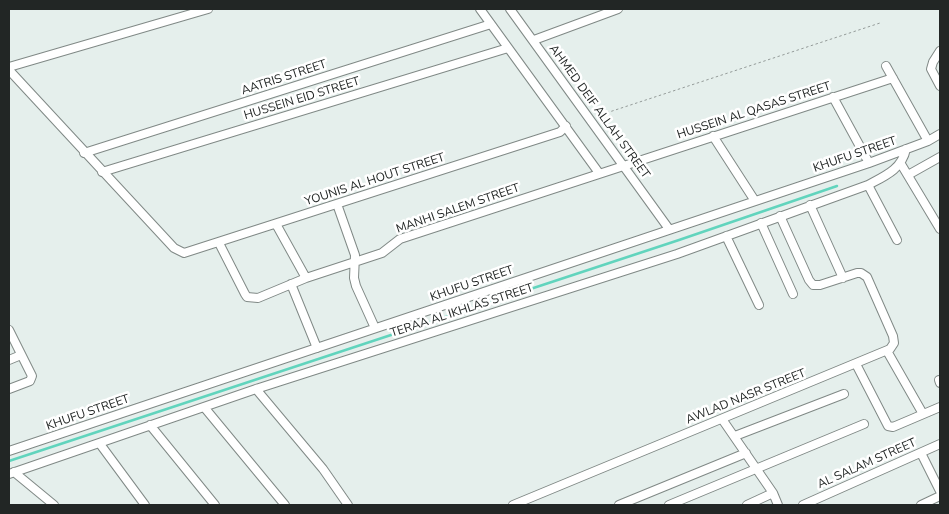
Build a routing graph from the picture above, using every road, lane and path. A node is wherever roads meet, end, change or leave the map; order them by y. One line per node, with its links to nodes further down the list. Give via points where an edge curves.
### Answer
1 (208, 9): 11 (street)
2 (480, 9): 6 (street)
3 (510, 9): 7 (street, AHMED DEIF ALLAH STREET)
4 (618, 9): 7 (street)
5 (880, 23): 15 (path)
6 (491, 24): 8 (street); 21 (street, AATRIS STREET)
7 (534, 40): 15 (street, AHMED DEIF ALLAH STREET)
8 (508, 48): 16 (street); 26 (street, HUSSEIN EID STREET)
9 (940, 51): 13 (street, via 931,69)
10 (886, 66): 12 (street)
11 (9, 69): 21 (street)
12 (893, 78): 14 (street, HUSSEIN AL QASAS STREET); 19 (street)
13 (940, 86)
14 (833, 97): 18 (street, HUSSEIN AL QASAS STREET); 23 (street)
15 (590, 118): 25 (street, AHMED DEIF ALLAH STREET)
16 (566, 126): 27 (street); 31 (street, YOUNIS AL HOUT STREET, via 560,132)
17 (940, 134): 19 (street, KHUFU STREET)
18 (714, 136): 25 (street, HUSSEIN AL QASAS STREET); 30 (street)
19 (928, 141): 20 (street, KHUFU STREET)
20 (906, 149): 23 (street, KHUFU STREET); 24 (street)
21 (84, 153): 26 (street)
22 (940, 157): 28 (street)
23 (869, 163): 30 (street, KHUFU STREET)
24 (901, 164): 28 (street); 29 (street, TERAA AL IKHLAS STREET)
25 (623, 166): 27 (street, MANHI SALEM STREET); 37 (street, AHMED DEIF ALLAH STREET)
26 (102, 172): 40 (street, YOUNIS AL HOUT STREET, via 179,252)
27 (599, 173): 41 (street, MANHI SALEM STREET, via 400,239 382,253)
28 (908, 175): 36 (street)
29 (868, 185): 32 (street, TERAA AL IKHLAS STREET); 39 (street)
30 (755, 201): 37 (street, KHUFU STREET)
31 (337, 204): 35 (street, YOUNIS AL HOUT STREET); 41 (street)
32 (810, 205): 33 (street, TERAA AL IKHLAS STREET); 43 (street)
33 (780, 216): 34 (street, TERAA AL IKHLAS STREET); 43 (street, via 811,283 816,286)
34 (760, 223): 38 (street, TERAA AL IKHLAS STREET); 45 (street)
35 (276, 224): 40 (street, YOUNIS AL HOUT STREET); 42 (street)
36 (940, 229)
37 (670, 230): 47 (street, KHUFU STREET)
38 (726, 236): 46 (street); 55 (street, TERAA AL IKHLAS STREET)
39 (896, 240)
40 (219, 243): 44 (street, MANHI SALEM STREET, via 247,297 258,298)
41 (356, 262): 42 (street, MANHI SALEM STREET); 47 (street, via 354,278)
42 (306, 278): 44 (street, MANHI SALEM STREET)
43 (843, 278): 50 (street, via 857,273 867,277 894,340)
44 (292, 284): 49 (street)
45 (793, 294)
46 (758, 305)
47 (375, 328): 49 (street, KHUFU STREET)
48 (9, 330): 51 (street)
49 (317, 348): 66 (street, KHUFU STREET)
50 (887, 351): 53 (street, AWLAD NASR STREET); 59 (street)
51 (22, 355): 52 (street); 54 (street, via 32,375 30,381)
52 (9, 360)
53 (856, 364): 59 (street, via 891,427); 60 (street, AWLAD NASR STREET)
54 (9, 389)
55 (256, 389): 57 (street, TERAA AL IKHLAS STREET); 78 (street, via 323,469)
56 (844, 394): 63 (street)
57 (204, 407): 62 (street, TERAA AL IKHLAS STREET); 77 (street)
58 (940, 407): 59 (street)
59 (923, 414)
60 (722, 419): 63 (street); 79 (street, AWLAD NASR STREET)
61 (864, 424): 69 (street)
62 (150, 425): 64 (street, TERAA AL IKHLAS STREET); 76 (street)
63 (735, 436): 67 (street)
64 (100, 444): 70 (street, TERAA AL IKHLAS STREET); 75 (street)
65 (940, 444): 68 (street, AL SALAM STREET)
66 (9, 451)
67 (746, 453): 69 (street); 80 (street)
68 (921, 453): 71 (street); 84 (street, AL SALAM STREET)
69 (756, 468): 72 (street); 81 (street)
70 (12, 473): 74 (street)
71 (940, 491)
72 (773, 493): 82 (street); 83 (street)
73 (940, 496): 85 (street)
74 (54, 505)
75 (145, 505)
76 (215, 505)
77 (285, 505)
78 (348, 505)
79 (513, 505)
80 (619, 505)
81 (669, 505)
82 (747, 505)
83 (778, 505)
84 (803, 505)
85 (921, 505)

